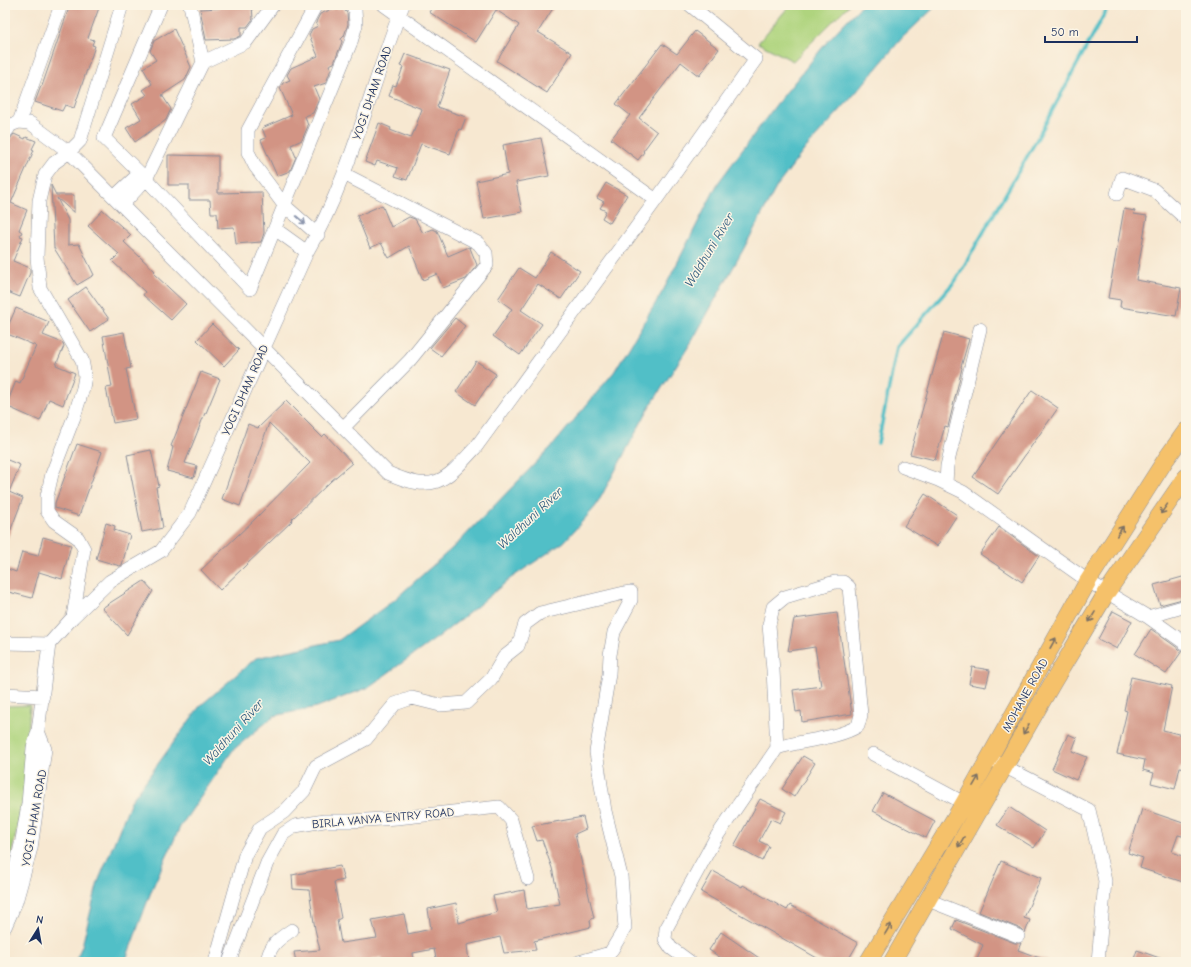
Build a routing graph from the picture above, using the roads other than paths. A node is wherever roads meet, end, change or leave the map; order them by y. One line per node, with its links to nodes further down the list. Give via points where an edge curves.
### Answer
1 (61, 5): 12 (street)
2 (122, 5): 14 (street, via 80,141)
3 (161, 5): 16 (street, via 104,138)
4 (190, 5): 11 (street)
5 (273, 5): 11 (street, via 246,42)
6 (316, 5): 20 (street, via 248,130 248,152)
7 (350, 5): 20 (street, via 356,9 356,24 351,42)
8 (384, 5): 10 (street)
9 (690, 5): 18 (street, via 756,59)
10 (401, 11): 15 (street, YOGI DHAM ROAD); 18 (street)
11 (203, 62): 16 (street)
12 (19, 122): 13 (street, via 11,125); 14 (street, via 30,123)
13 (5, 133)
14 (69, 152): 19 (street); 35 (street, via 54,163 45,175 39,201 37,256 40,288 82,360 85,376 79,403 52,474 47,496 47,511 54,521 78,538 84,549)
15 (344, 174): 23 (street, YOGI DHAM ROAD); 27 (street, via 478,244 486,253 487,265 410,360)
16 (143, 176): 19 (street); 22 (street, via 250,289)
17 (1117, 194): 21 (street, via 1122,178 1132,181 1154,190)
18 (656, 200): 27 (street, via 476,447 453,472 442,480 425,484 405,480 388,473)
19 (118, 201): 26 (street)
20 (284, 206): 22 (street); 23 (street, one-way to 23)
21 (1186, 219)
22 (275, 229): 24 (street)
23 (318, 235): 24 (street, YOGI DHAM ROAD)
24 (307, 252): 26 (street, YOGI DHAM ROAD)
25 (980, 329): 31 (street, via 947,466)
26 (264, 349): 27 (street); 35 (street, YOGI DHAM ROAD, via 190,513 161,551 110,581)
27 (343, 428)
28 (1186, 431): 32 (main road, MOHANE ROAD, one-way to 28)
29 (903, 467): 31 (street)
30 (1186, 477): 33 (main road, MOHANE ROAD, one-way to 33)
31 (946, 483): 32 (street, via 963,492)
32 (1088, 581): 33 (street); 45 (main road, MOHANE ROAD, one-way to 32)
33 (1107, 592): 36 (street); 46 (main road, MOHANE ROAD, one-way to 46)
34 (1186, 606): 36 (street)
35 (73, 617): 38 (street, YOGI DHAM ROAD)
36 (1148, 617): 39 (street)
37 (5, 643): 38 (street)
38 (49, 644): 41 (street, YOGI DHAM ROAD)
39 (1186, 644)
40 (5, 694): 41 (street)
41 (42, 696): 42 (street, YOGI DHAM ROAD)
42 (38, 731): 49 (street, YOGI DHAM ROAD, via 33,748 22,840); 51 (street, YOGI DHAM ROAD, via 45,749 31,848 16,902)
43 (777, 748): 43 (street, via 769,625 773,607 786,597 835,582 843,582 849,587 861,715 858,726 849,732); 58 (street, via 715,839 666,929 665,939 670,948)
44 (872, 754): 47 (street)
45 (990, 758): 46 (street); 47 (main road, MOHANE ROAD, one-way to 45)
46 (1005, 767): 50 (main road, MOHANE ROAD, one-way to 50); 61 (street, via 1089,810 1105,882)
47 (964, 803): 59 (main road, MOHANE ROAD, one-way to 47)
48 (528, 879): 55 (street, BIRLA VANYA ENTRY ROAD, via 510,820 499,807 389,819 324,821 295,826 283,834 267,863)
49 (5, 900)
50 (928, 900): 53 (street); 60 (main road, MOHANE ROAD)
51 (5, 927)
52 (292, 930): 56 (street, via 275,942)
53 (1018, 936)
54 (215, 962): 57 (street, via 245,855 260,828 284,812 304,791 316,766 366,739 395,704 412,698 440,705 466,703 491,678 504,657 518,646 525,624 540,613 631,592 631,600 614,632 596,752 605,811 621,876 625,928 610,953)
55 (229, 962)
56 (267, 962)
57 (579, 962)
58 (690, 962)
59 (868, 962)
60 (892, 962)
61 (1098, 962)

